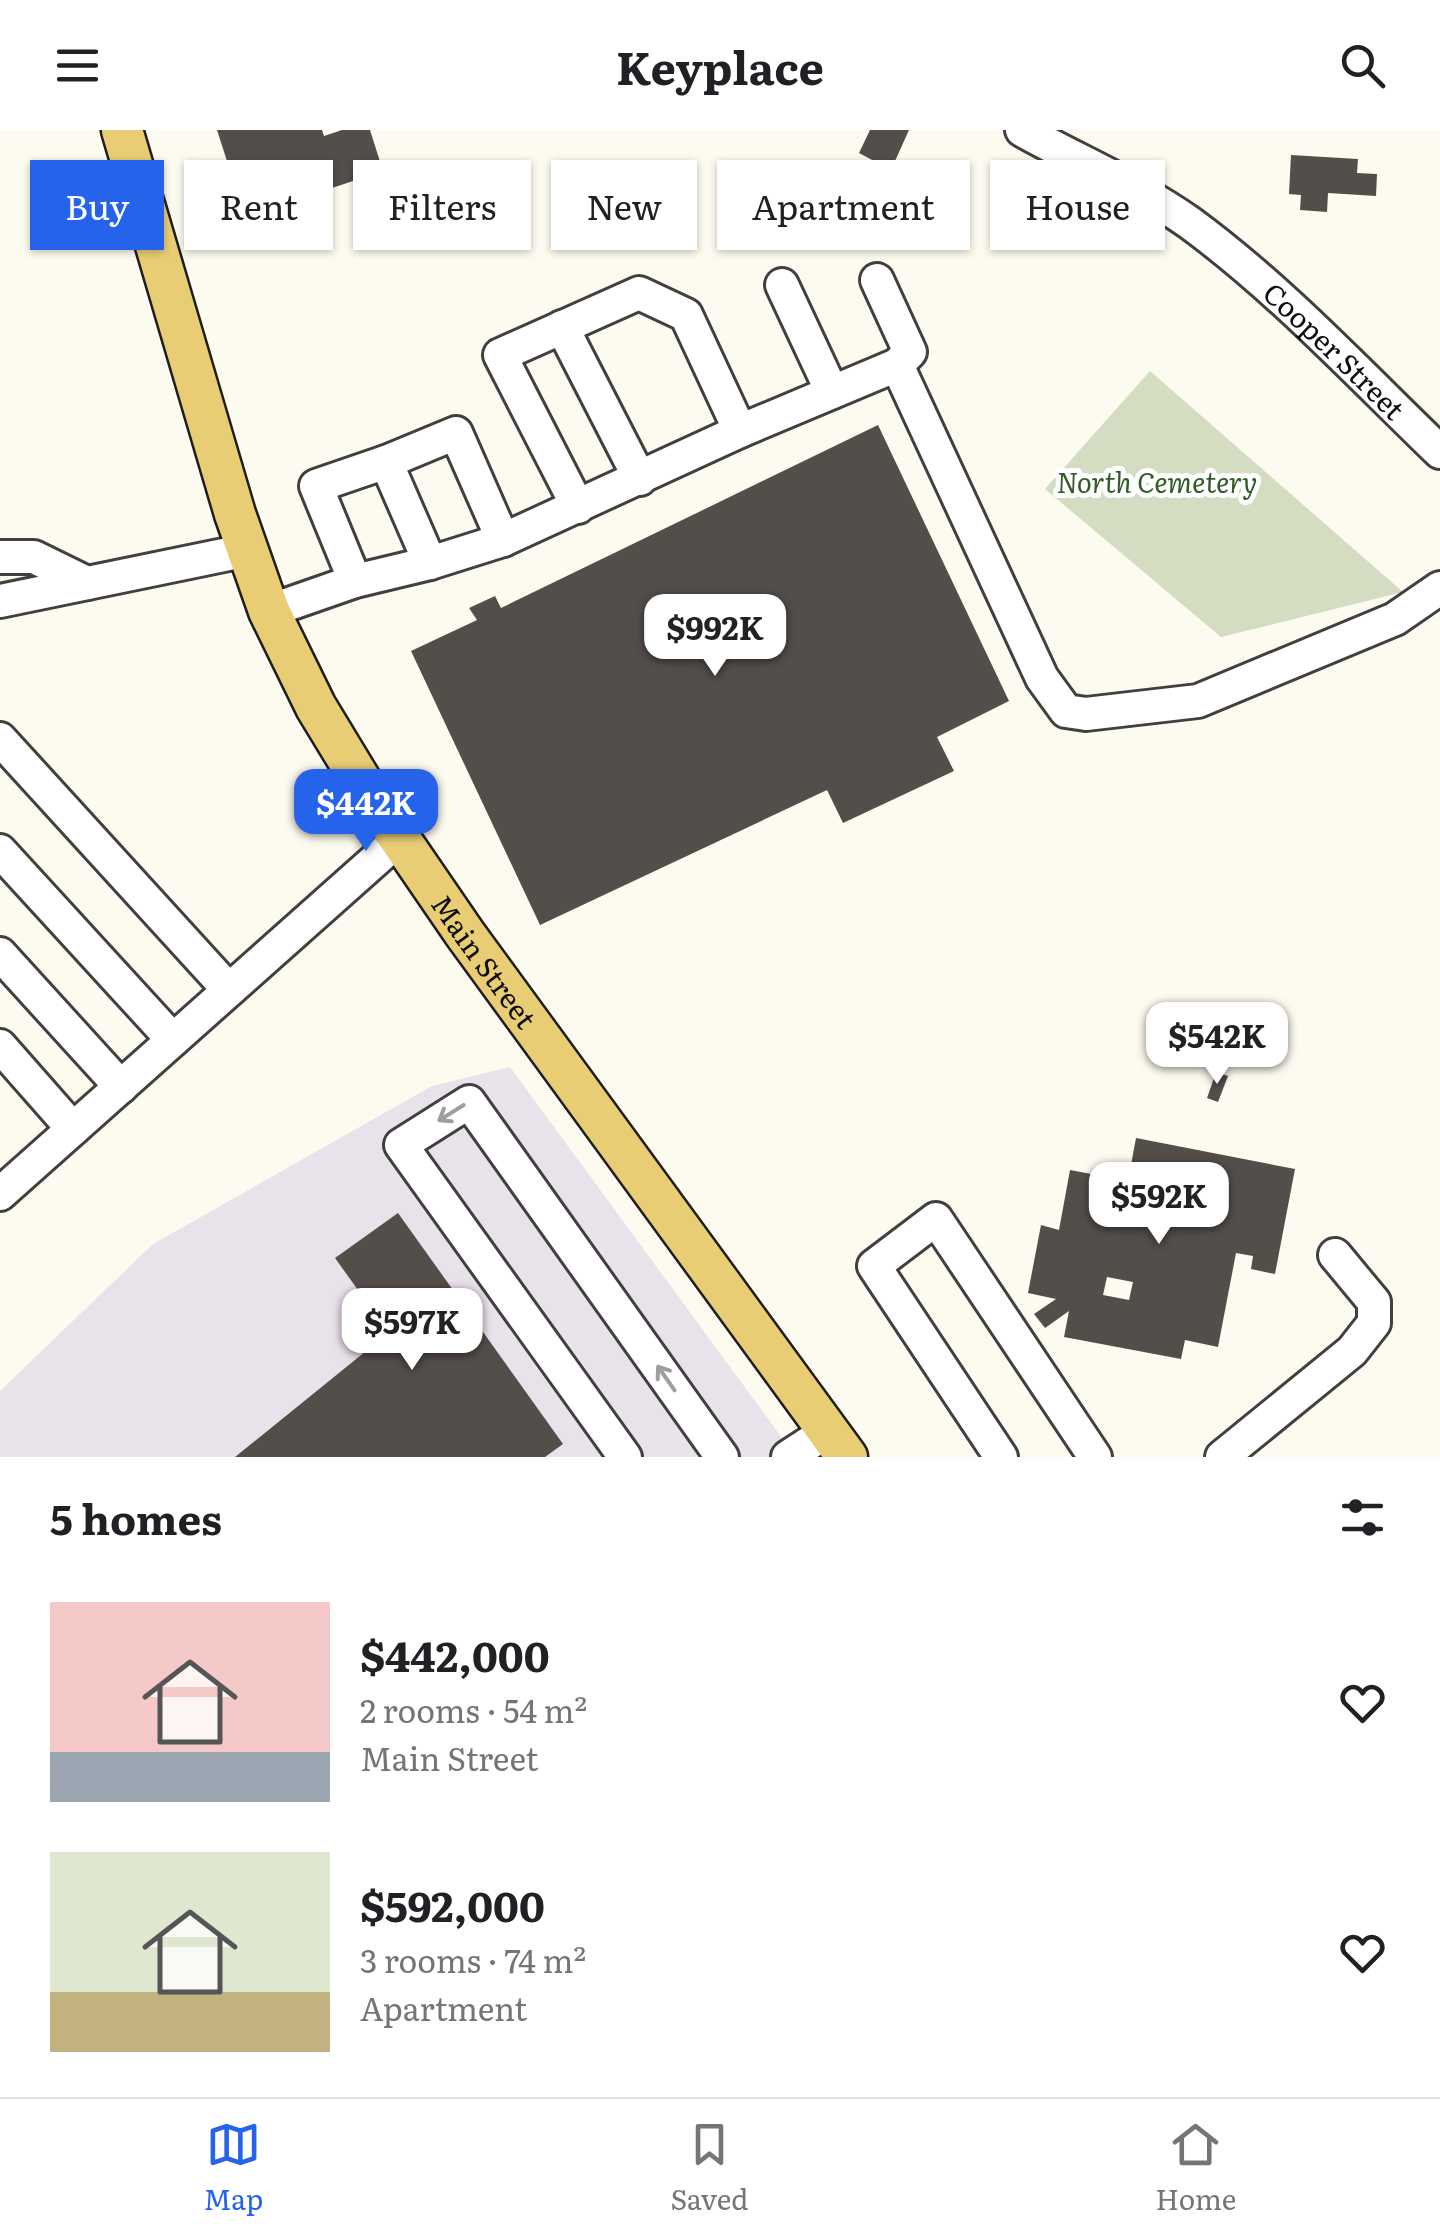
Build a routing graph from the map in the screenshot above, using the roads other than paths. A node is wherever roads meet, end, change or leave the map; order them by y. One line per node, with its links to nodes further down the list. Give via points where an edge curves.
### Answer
1 (122, 130): 14 (main road, Main Street)
2 (1022, 130): 9 (street, Cooper Street, via 1162,204 1201,232)
3 (878, 280): 6 (street, via 910,352)
4 (782, 285): 7 (street)
5 (562, 328): 8 (street, via 639,292 686,315); 11 (street); 12 (street, via 500,356)
6 (898, 365): 7 (street); 19 (street, via 1042,678 1066,711 1198,701 1396,619)
7 (832, 392): 8 (street)
8 (740, 431): 11 (street)
9 (1440, 452)
10 (386, 462): 13 (street, via 456,433); 16 (street); 17 (street, via 316,486)
11 (640, 480): 12 (street)
12 (578, 507): 13 (street)
13 (503, 540): 16 (street)
14 (248, 550): 18 (street); 21 (main road, Main Street)
15 (0, 557): 18 (street, via 34,557)
16 (430, 563): 17 (street)
17 (355, 581): 21 (street)
18 (87, 582): 20 (street)
19 (1440, 588)
20 (0, 601)
21 (269, 611): 23 (main road, Main Street, via 332,735)
22 (0, 739): 26 (street)
23 (399, 839): 26 (street); 33 (main road, Main Street)
24 (0, 851): 27 (street)
25 (0, 954): 29 (street)
26 (230, 990): 27 (street)
27 (172, 1040): 29 (street)
28 (0, 1046): 30 (street)
29 (121, 1086): 30 (street)
30 (73, 1130): 31 (street)
31 (4, 1183)
32 (1335, 1255): 39 (street, via 1374,1302 1374,1323 1352,1350)
33 (838, 1444): 36 (street)
34 (625, 1457): 35 (street, one-way to 34, via 470,1102 401,1145)
35 (722, 1457)
36 (788, 1457)
37 (1001, 1457): 38 (street, via 874,1266 936,1219)
38 (1096, 1457)
39 (1222, 1457)

